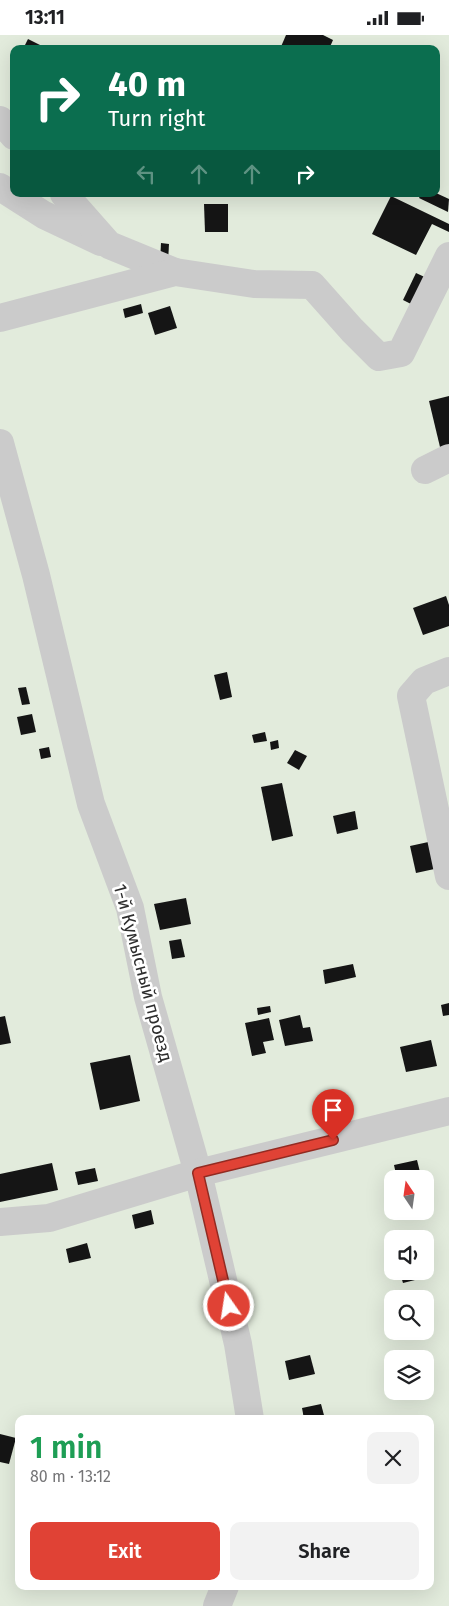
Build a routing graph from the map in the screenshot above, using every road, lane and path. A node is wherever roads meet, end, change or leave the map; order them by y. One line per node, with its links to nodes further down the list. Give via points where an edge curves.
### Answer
1 (0, 120): 2 (lane)
2 (10, 131)
3 (16, 197): 5 (lane, via 44,215)
4 (67, 197): 5 (lane)
5 (109, 245): 7 (lane)
6 (449, 256): 7 (lane, via 401,353 379,357 312,285 254,284)
7 (175, 272): 8 (lane)
8 (0, 318)
9 (0, 443): 15 (lane, 1-й Кумысный проезд, via 36,575 91,804 130,909 148,997)
10 (449, 458): 11 (lane)
11 (425, 470)
12 (449, 671): 13 (lane, via 424,681 412,696)
13 (449, 876)
14 (449, 1111): 15 (lane)
15 (198, 1173): 16 (lane, via 49,1218); 17 (lane, 1-й Кумысный проезд, via 238,1344)
16 (0, 1222)
17 (249, 1415)
18 (223, 1590): 19 (lane)
19 (217, 1606)

